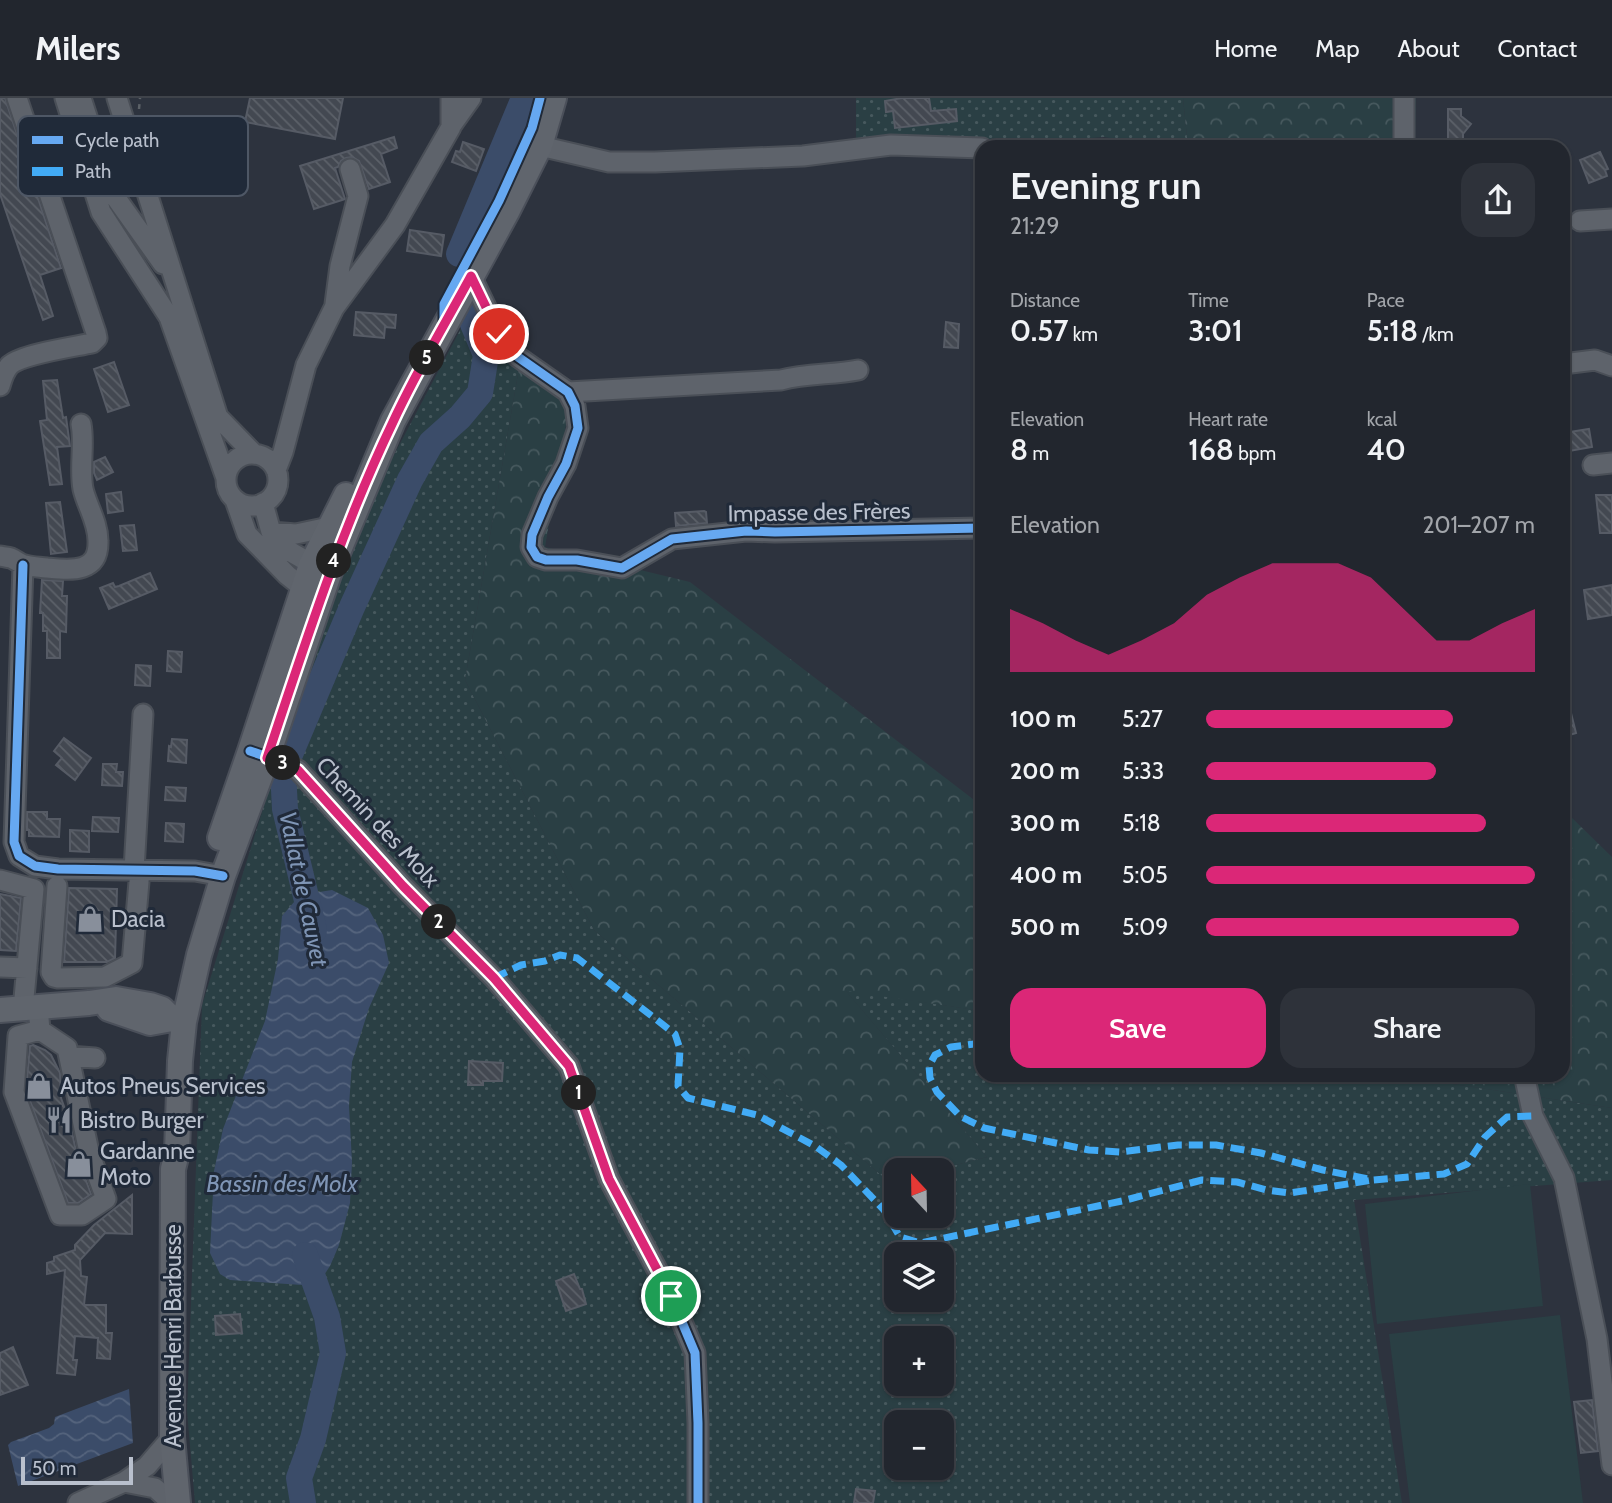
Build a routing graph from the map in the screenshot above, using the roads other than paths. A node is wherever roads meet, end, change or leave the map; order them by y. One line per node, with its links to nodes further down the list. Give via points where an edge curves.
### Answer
1 (17, 98): 9 (street)
2 (65, 98): 10 (street)
3 (81, 98): 11 (street)
4 (117, 98): 12 (street)
5 (452, 98): 13 (street)
6 (471, 98): 13 (street)
7 (554, 98): 15 (main road)
8 (1404, 98): 14 (street)
9 (23, 116)
10 (71, 116)
11 (87, 116)
12 (123, 116)
13 (450, 127): 26 (street, via 395,225)
14 (1404, 140)
15 (540, 146): 16 (street, via 609,162 803,156 891,145); 24 (main road)
16 (975, 148)
17 (350, 169): 26 (street, via 358,196)
18 (50, 196): 30 (street, via 97,338 92,343 21,358 4,373)
19 (97, 196): 37 (street, via 102,212 169,317)
20 (115, 196): 25 (street)
21 (148, 196): 25 (street)
22 (1612, 219): 23 (street)
23 (1580, 221)
24 (471, 276): 31 (street, via 499,334 518,357); 33 (main road)
25 (174, 279): 32 (street)
26 (334, 308): 36 (street, via 306,365)
27 (1570, 363): 28 (street, via 1595,360)
28 (1612, 366)
29 (858, 370): 31 (street, via 781,380)
30 (0, 386)
31 (568, 392): 41 (street, Impasse des Frères, via 578,428 532,535 531,547 537,557 622,568 672,538 746,531)
32 (218, 416): 35 (street); 37 (street)
33 (393, 421): 40 (main road); 45 (main road)
34 (81, 424): 44 (street, via 84,490 99,539 98,554 80,569)
35 (254, 454): 36 (street, via 267,458); 37 (street, via 238,457)
36 (276, 470): 39 (street, via 278,485)
37 (227, 474): 38 (street, via 226,486)
38 (235, 500): 39 (street, via 249,506); 45 (street, via 247,534)
39 (263, 503): 42 (street)
40 (329, 527): 42 (street, via 296,534); 45 (main road)
41 (975, 528)
42 (271, 532): 45 (street)
43 (0, 556): 44 (street)
44 (23, 565): 48 (street, via 15,842 19,856 35,866 58,869)
45 (315, 582): 47 (main road, Avenue Henri Barbusse)
46 (143, 715): 48 (street)
47 (272, 759): 49 (main road, Avenue Henri Barbusse); 65 (street, Chemin des Molx, via 298,770 494,978 569,1066 609,1179 671,1296 695,1353)
48 (137, 870): 49 (street); 51 (street, via 132,963 105,977 58,978 51,972)
49 (215, 874): 55 (main road, Avenue Henri Barbusse, via 190,930)
50 (0, 880): 53 (street, via 34,889)
51 (57, 886)
52 (0, 967): 53 (street)
53 (27, 968): 54 (street)
54 (25, 1014): 55 (main road, via 116,999 162,1009); 56 (street, via 67,1048); 56 (street, via 18,1036 14,1092 60,1215 82,1215 106,1199 101,1167 89,1152)
55 (178, 1020): 59 (main road, Avenue Henri Barbusse, via 165,1084 168,1154 173,1169)
56 (69, 1056): 57 (street)
57 (95, 1058)
58 (1526, 1082): 60 (street, via 1533,1116 1564,1178 1597,1339)
59 (172, 1437): 61 (street); 64 (main road, Avenue Henri Barbusse)
60 (1612, 1465)
61 (124, 1482): 62 (street); 63 (street, via 155,1488)
62 (78, 1503)
63 (172, 1503)
64 (178, 1503)
65 (698, 1503)

